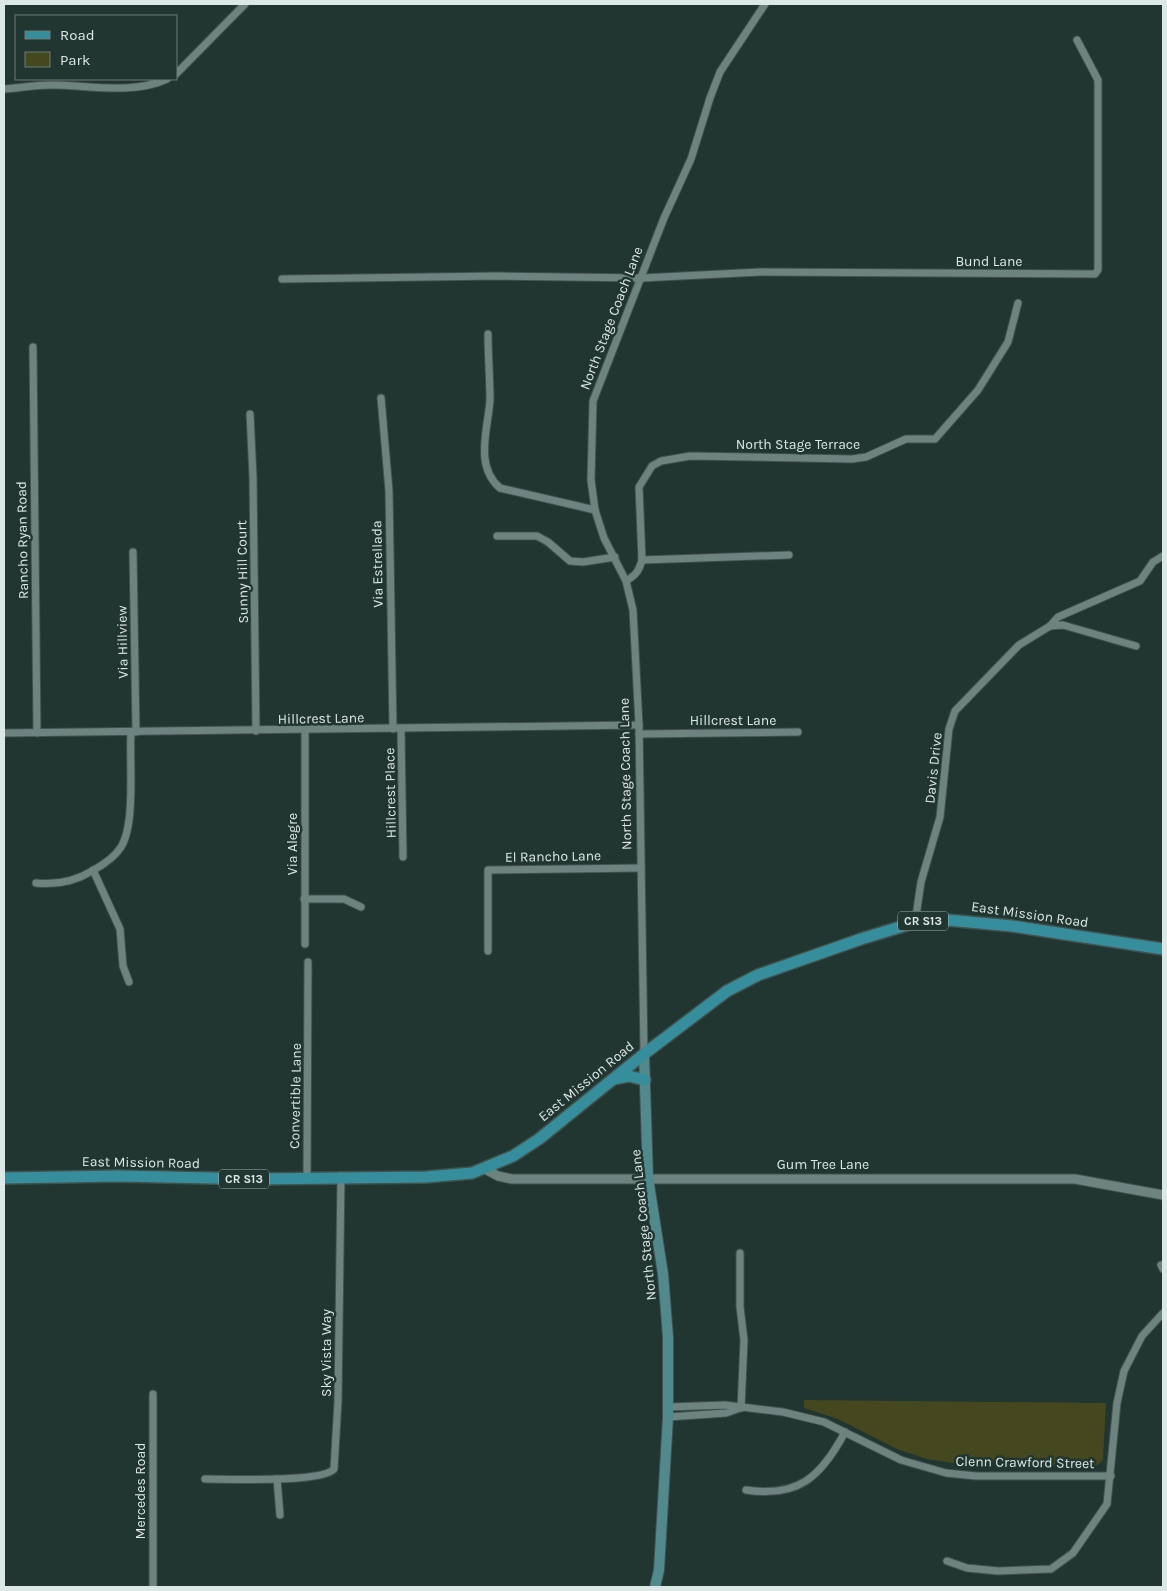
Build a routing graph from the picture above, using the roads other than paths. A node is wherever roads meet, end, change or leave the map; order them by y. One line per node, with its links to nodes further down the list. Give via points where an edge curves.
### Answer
1 (245, 4): 4 (street)
2 (766, 4): 7 (street, North Stage Coach Lane, via 720,72 691,159 664,218)
3 (1077, 40): 7 (street, Bund Lane, via 1098,80 1098,270 1095,274 760,272)
4 (178, 72)
5 (164, 80): 6 (street, via 136,87 48,85)
6 (4, 89)
7 (642, 278): 8 (street); 14 (street, North Stage Coach Lane, via 593,401 591,480)
8 (282, 279)
9 (1018, 303): 20 (street, North Stage Terrace, via 1008,342 978,390 934,439 906,439 866,457 852,459 690,456 661,461 652,466 639,487)
10 (488, 334): 14 (street, via 490,400 484,449 485,464 493,482 500,488)
11 (33, 347): 32 (street, Rancho Ryan Road)
12 (381, 398): 25 (street, Via Estrellada, via 389,491)
13 (250, 414): 27 (street, Sunny Hill Court)
14 (595, 510): 19 (street, North Stage Coach Lane, via 604,538)
15 (497, 536): 19 (street, via 537,536 570,561)
16 (133, 552): 29 (street, Via Hillview)
17 (789, 555): 20 (street)
18 (1163, 556): 22 (street, Davis Drive, via 1152,562 1140,581 1058,617)
19 (615, 557): 21 (street, North Stage Coach Lane)
20 (642, 560): 21 (street, via 636,575)
21 (626, 581): 24 (street, North Stage Coach Lane, via 633,610)
22 (1050, 626): 23 (street, via 1063,625); 40 (street, Davis Drive, via 1019,646 955,711 949,729 940,818 921,882)
23 (1136, 646)
24 (639, 725): 26 (street, Hillcrest Lane); 33 (street, North Stage Coach Lane)
25 (393, 729): 26 (street, Hillcrest Lane); 28 (street, Hillcrest Lane)
26 (401, 729): 34 (street, Hillcrest Place)
27 (256, 731): 28 (street, Hillcrest Lane); 29 (street, Hillcrest Lane)
28 (305, 731): 38 (street, Via Alegre)
29 (133, 732): 32 (street, Hillcrest Lane); 36 (street, Via Hillview, via 129,823 121,847)
30 (798, 732): 33 (street, Hillcrest Lane)
31 (4, 733): 32 (street, Hillcrest Lane)
32 (37, 733)
33 (639, 734): 35 (street, North Stage Coach Lane)
34 (403, 857)
35 (640, 868): 43 (street, El Rancho Lane, via 488,870); 46 (street, North Stage Coach Lane)
36 (94, 870): 37 (street, Via Hillview, via 82,877 55,884); 45 (street, via 120,929 122,966)
37 (36, 883)
38 (304, 899): 39 (street, via 344,899); 41 (street, Via Alegre)
39 (361, 907)
40 (916, 923): 42 (main road, East Mission Road / CR S13, via 970,920); 46 (main road, East Mission Road / CR S13, via 861,938 758,975 720,995)
41 (305, 944)
42 (1163, 949)
43 (488, 951)
44 (308, 962): 51 (street, Convertible Lane)
45 (129, 982)
46 (644, 1054): 47 (main road, East Mission Road / CR S13); 48 (main road, North Stage Coach Lane)
47 (613, 1080): 48 (main road, via 629,1076); 49 (main road, East Mission Road / CR S13, via 539,1139 513,1156)
48 (645, 1080): 53 (main road, North Stage Coach Lane)
49 (483, 1168): 50 (main road, East Mission Road / CR S13, via 472,1173 426,1177); 53 (street, Gum Tree Lane, via 512,1179)
50 (341, 1176): 51 (main road, East Mission Road / CR S13); 63 (street, Sky Vista Way, via 334,1469 325,1476)
51 (307, 1177): 52 (main road, East Mission Road / CR S13)
52 (4, 1178)
53 (648, 1178): 54 (street, Gum Tree Lane, via 1076,1179); 59 (main road, North Stage Coach Lane, via 663,1274 668,1337)
54 (1163, 1195)
55 (740, 1253): 58 (street, via 744,1340)
56 (1163, 1313): 61 (street, via 1142,1336 1124,1371 1117,1404)
57 (153, 1394): 67 (street, Mercedes Road)
58 (741, 1408): 59 (street, Clenn Crawford Street, via 726,1413); 60 (street, Clenn Crawford Street, via 783,1412 824,1422)
59 (668, 1412): 68 (main road, North Stage Coach Lane)
60 (845, 1432): 61 (street, Clenn Crawford Street, via 901,1460 946,1473); 64 (street, via 819,1471 795,1488 768,1494)
61 (1111, 1476): 66 (street, via 1107,1504 1073,1553 1051,1569 998,1571 966,1568)
62 (204, 1479): 63 (street, Sky Vista Way)
63 (277, 1479): 65 (street)
64 (746, 1490)
65 (280, 1515)
66 (947, 1561)
67 (153, 1587)
68 (655, 1587)

